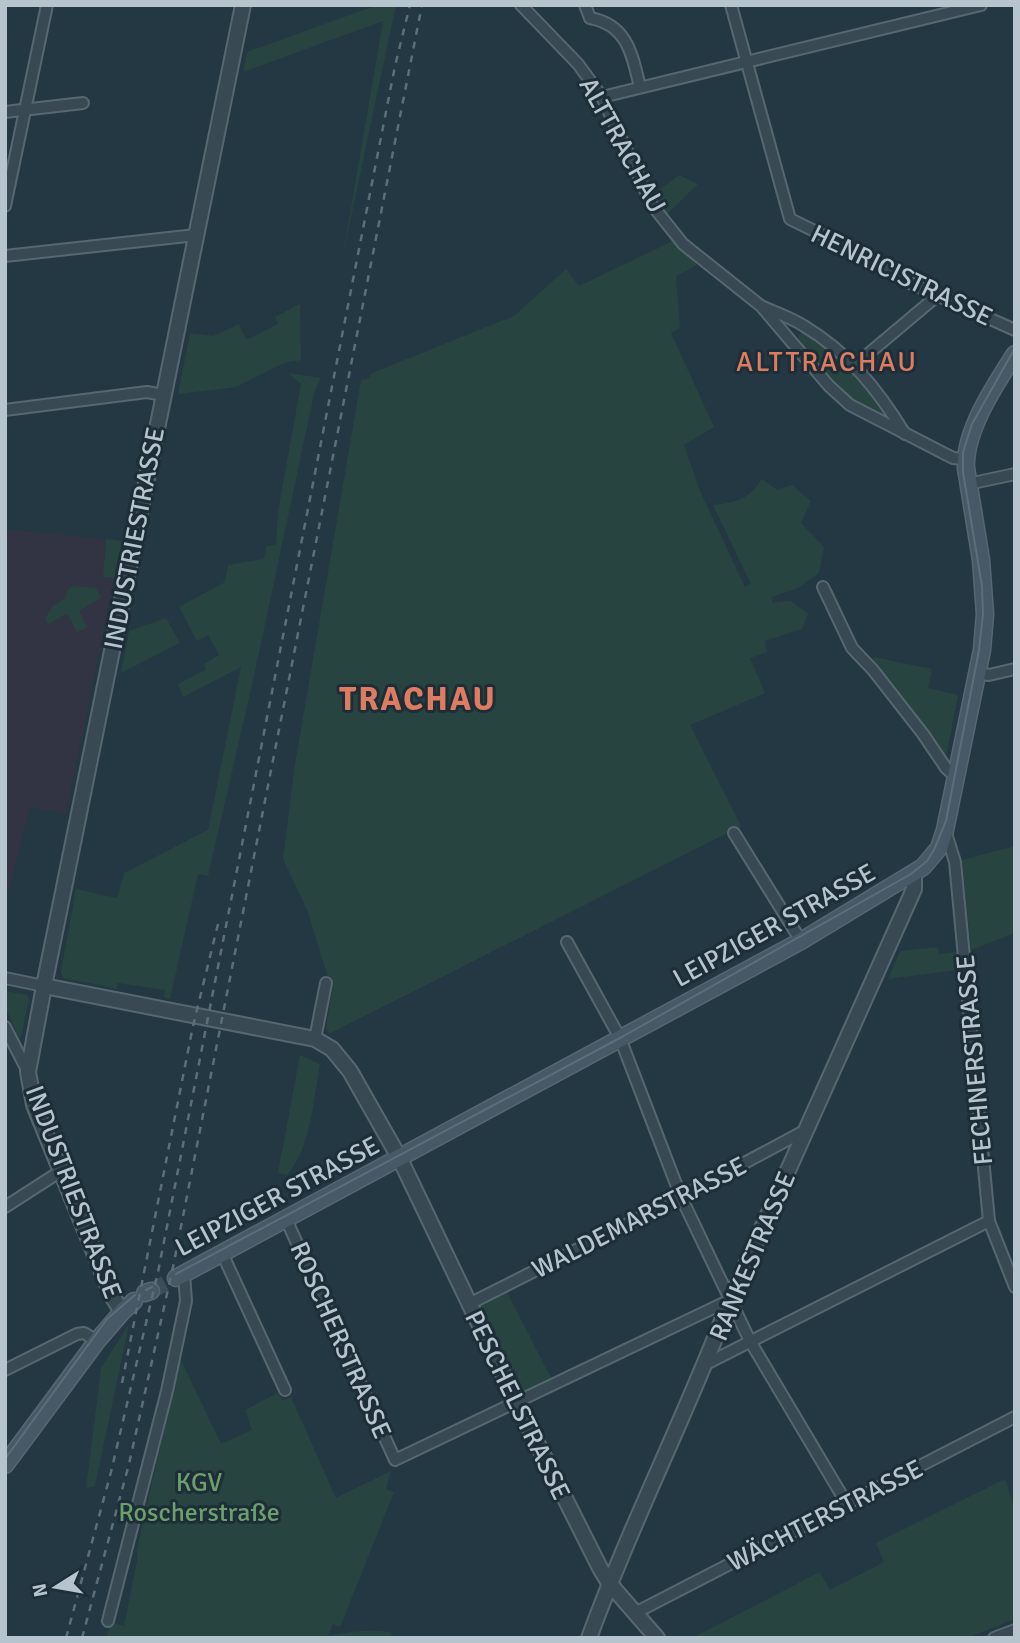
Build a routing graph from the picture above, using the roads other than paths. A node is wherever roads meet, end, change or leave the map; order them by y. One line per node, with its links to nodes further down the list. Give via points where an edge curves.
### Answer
1 (47, 5): 11 (street)
2 (243, 5): 14 (street, INDUSTRIESTRASSE)
3 (521, 5): 9 (street, ALTTRACHAU, via 578,64)
4 (585, 5): 8 (street, via 590,18 604,21 630,47)
5 (731, 5): 7 (street)
6 (981, 5): 7 (street)
7 (747, 61): 8 (street); 16 (street, HENRICISTRASSE, via 790,219)
8 (640, 87): 9 (street)
9 (602, 97): 17 (street, ALTTRACHAU, via 653,205 683,244)
10 (83, 103): 11 (street)
11 (25, 110): 12 (street); 13 (street)
12 (5, 112)
13 (5, 206)
14 (196, 235): 15 (street); 21 (street, INDUSTRIESTRASSE)
15 (5, 256)
16 (937, 296): 18 (street, HENRICISTRASSE); 20 (street)
17 (761, 306): 20 (street, ALTTRACHAU, via 804,326); 23 (street, ALTTRACHAU, via 849,405)
18 (1015, 330)
19 (1015, 354): 24 (main road, LEIPZIGER STRASSE, via 975,425)
20 (855, 365): 23 (street, ALTTRACHAU)
21 (163, 395): 22 (street, via 147,392); 38 (street, INDUSTRIESTRASSE)
22 (5, 410)
23 (905, 434): 24 (street, ALTTRACHAU, via 953,458)
24 (965, 459): 26 (main road, LEIPZIGER STRASSE)
25 (1015, 474): 26 (street)
26 (968, 484): 29 (main road, LEIPZIGER STRASSE, via 985,587)
27 (823, 587): 30 (street, via 852,648)
28 (1015, 669): 29 (street)
29 (977, 673): 30 (main road, LEIPZIGER STRASSE)
30 (956, 777): 31 (main road, LEIPZIGER STRASSE)
31 (945, 830): 33 (main road, LEIPZIGER STRASSE, via 932,858); 49 (street, FECHNERSTRASSE, via 955,862)
32 (734, 833): 34 (street)
33 (912, 875): 34 (main road, LEIPZIGER STRASSE); 43 (street, RANKESTRASSE, via 914,889)
34 (801, 941): 41 (main road, LEIPZIGER STRASSE)
35 (567, 942): 41 (street)
36 (5, 978): 38 (street)
37 (326, 983): 40 (street)
38 (44, 985): 40 (street); 42 (street, INDUSTRIESTRASSE)
39 (5, 1027): 42 (street, INDUSTRIESTRASSE)
40 (315, 1039): 44 (street, PESCHELSTRASSE, via 332,1049 350,1071)
41 (620, 1039): 44 (main road, LEIPZIGER STRASSE); 46 (street)
42 (29, 1072): 45 (street, INDUSTRIESTRASSE, via 34,1105)
43 (808, 1129): 46 (street, WALDEMARSTRASSE); 54 (street, RANKESTRASSE)
44 (400, 1159): 48 (main road, LEIPZIGER STRASSE); 55 (street, PESCHELSTRASSE)
45 (61, 1171): 47 (street); 53 (street, INDUSTRIESTRASSE, via 114,1300)
46 (681, 1197): 54 (street); 55 (street, WALDEMARSTRASSE)
47 (5, 1207)
48 (286, 1219): 50 (main road, LEIPZIGER STRASSE); 61 (street, ROSCHERSTRASSE, via 395,1460)
49 (989, 1221): 52 (street, FECHNERSTRASSE); 57 (street)
50 (222, 1253): 51 (main road, LEIPZIGER STRASSE); 60 (street)
51 (180, 1276): 67 (street, via 186,1301)
52 (1015, 1287)
53 (138, 1299): 56 (main road)
54 (730, 1300): 57 (street); 58 (street, RANKESTRASSE); 61 (street)
55 (469, 1304): 61 (street, PESCHELSTRASSE)
56 (97, 1341): 59 (street, via 77,1334); 63 (main road)
57 (750, 1341): 58 (street); 64 (street)
58 (706, 1364): 65 (street, RANKESTRASSE)
59 (5, 1370)
60 (285, 1390)
61 (517, 1403): 65 (street, PESCHELSTRASSE)
62 (1015, 1417): 64 (street, WÄCHTERSTRASSE)
63 (5, 1465)
64 (847, 1504): 66 (street, WÄCHTERSTRASSE)
65 (609, 1583): 66 (street, PESCHELSTRASSE); 69 (street, RANKESTRASSE)
66 (635, 1613): 70 (street, PESCHELSTRASSE)
67 (108, 1621)
68 (1015, 1630): 71 (street)
69 (589, 1638)
70 (657, 1638)
71 (994, 1638)

